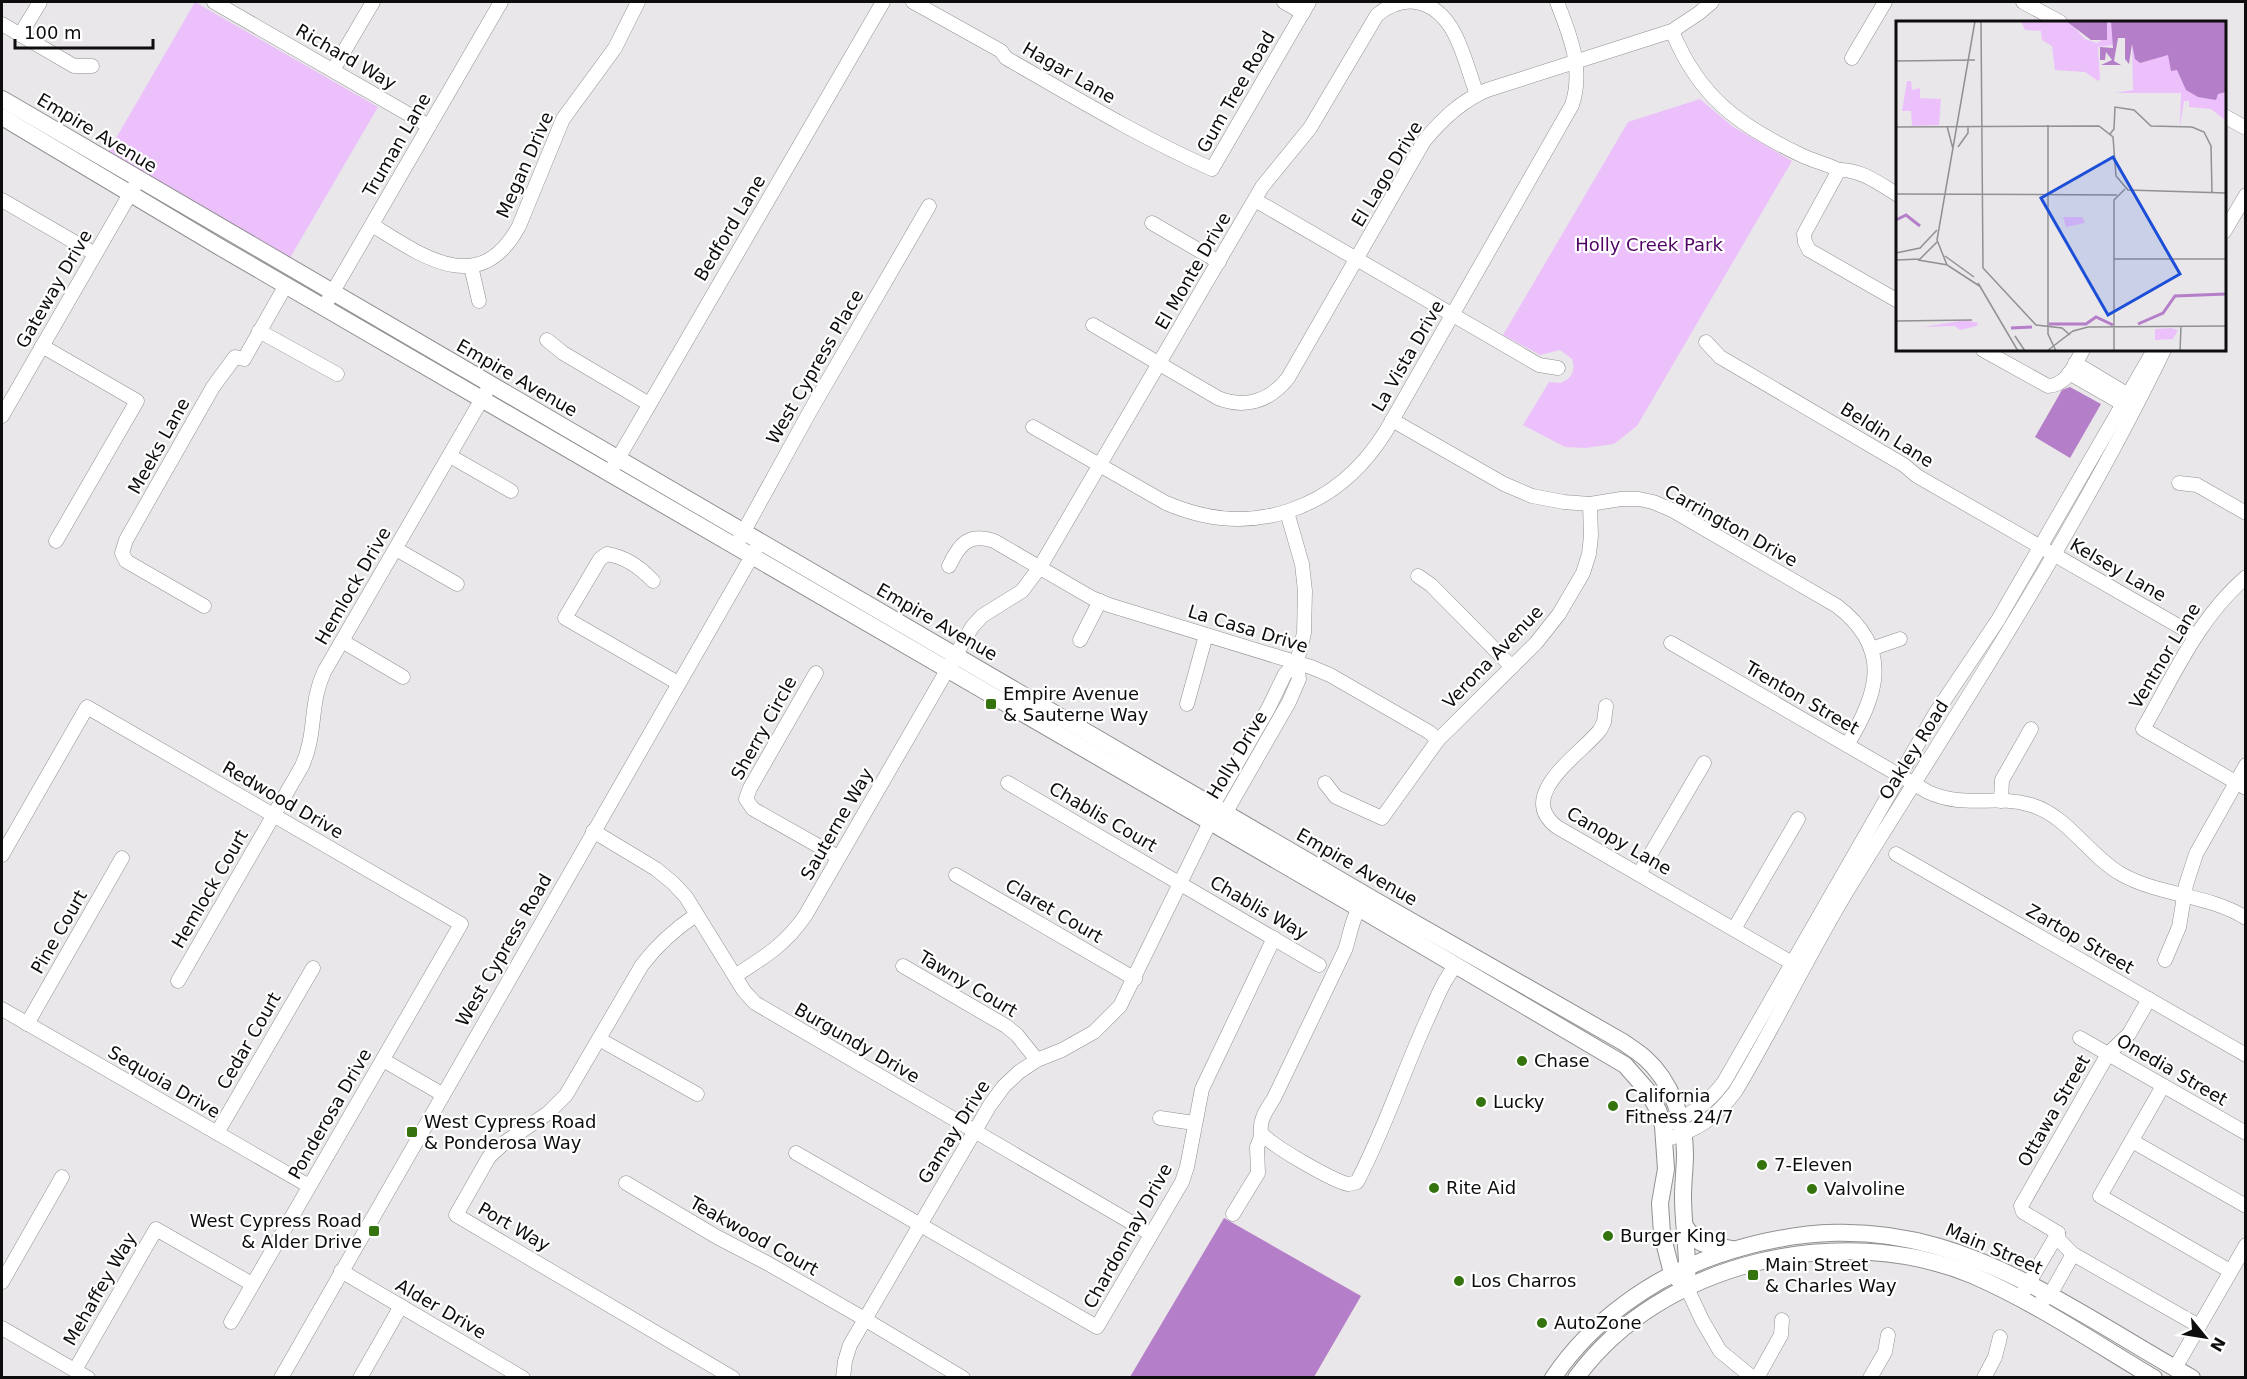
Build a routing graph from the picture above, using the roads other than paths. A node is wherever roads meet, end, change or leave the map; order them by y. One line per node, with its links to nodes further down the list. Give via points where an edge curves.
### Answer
1 (40, 2): 17 (street)
2 (214, 2): 21 (street, Richard Way)
3 (372, 2): 21 (street)
4 (501, 2): 26 (street, Truman Lane)
5 (638, 2): 42 (street, Megan Drive, via 615,48 563,119 512,238 502,250)
6 (883, 2): 64 (street, Bedford Lane)
7 (913, 2): 28 (street, Hagar Lane, via 1104,115)
8 (1284, 2): 13 (street)
9 (1557, 2): 19 (street, La Vista Drive)
10 (1712, 2): 16 (street, El Lago Drive)
11 (1885, 2): 18 (street)
12 (2023, 2): 14 (street)
13 (1306, 7): 28 (street, Gum Tree Road)
14 (2058, 21)
15 (2, 24): 17 (street)
16 (1672, 31): 19 (street, El Lago Drive); 29 (street, via 1696,79 1732,115 1797,153)
17 (20, 35): 20 (street, via 74,66)
18 (1852, 58)
19 (1576, 61): 22 (street, El Lago Drive); 48 (street, La Vista Drive, via 1576,93 1566,118)
20 (92, 66)
21 (333, 70): 26 (street, Richard Way)
22 (1477, 94): 34 (street, El Monte Drive, via 1453,31 1437,11 1412,2 1386,8 1370,24 1301,142 1268,178); 40 (street, El Lago Drive, via 1451,112 1424,141)
23 (2, 99): 30 (main road, Empire Avenue)
24 (2, 117): 30 (main road, Empire Avenue)
25 (2226, 117): 27 (street)
26 (429, 126): 37 (street, Truman Lane)
27 (2246, 128)
28 (1212, 169)
29 (1839, 170): 31 (street, via 1864,175); 45 (street, via 1808,225 1805,242 1809,249)
30 (134, 187): 39 (street, Gateway Drive); 43 (main road, Empire Avenue); 44 (main road, Empire Avenue)
31 (1896, 194)
32 (2246, 195): 38 (street)
33 (2, 200): 39 (street)
34 (1255, 200): 40 (street); 41 (street, El Monte Drive)
35 (929, 206): 76 (street, West Cypress Place)
36 (1152, 223): 41 (street)
37 (372, 225): 42 (street, via 431,259 446,265); 44 (street, Truman Lane)
38 (2226, 229)
39 (95, 254): 53 (street, Gateway Drive)
40 (1356, 259): 48 (street); 58 (street, El Lago Drive, via 1288,378 1270,396 1231,403)
41 (1219, 262): 58 (street, El Monte Drive)
42 (471, 266): 46 (street)
43 (286, 285): 47 (main road, Empire Avenue); 50 (street, Meeks Lane)
44 (333, 292): 47 (street, Truman Lane); 62 (main road, Empire Avenue)
45 (1896, 300)
46 (479, 301)
47 (324, 307): 62 (main road, Empire Avenue)
48 (1453, 315): 59 (street, via 1539,365); 66 (street, La Vista Drive)
49 (1093, 325): 58 (street, El Lago Drive)
50 (260, 331): 61 (street); 90 (street, Meeks Lane, via 243,359 235,357 213,387 122,553 126,561)
51 (547, 340): 64 (street)
52 (1706, 342): 79 (street, Beldin Lane, via 1720,357)
53 (42, 346): 65 (street, Gateway Drive); 77 (street, via 137,401)
54 (1985, 351): 60 (street, via 2048,386 2063,381)
55 (2082, 351): 60 (street)
56 (2154, 351): 63 (street, Oakley Road)
57 (2163, 351): 63 (street, Oakley Road)
58 (1159, 363): 69 (street, El Monte Drive)
59 (1558, 368)
60 (2072, 368): 63 (street)
61 (338, 374)
62 (487, 392): 68 (street, Hemlock Drive); 70 (main road, Empire Avenue)
63 (2131, 403): 79 (street, Oakley Road); 81 (street, Oakley Road)
64 (649, 404): 70 (street, Bedford Lane)
65 (2, 416)
66 (1392, 420): 73 (street, Carrington Drive, via 1519,491 1549,500); 74 (street, La Vista Drive, via 1376,447 1350,476 1317,500)
67 (1033, 427): 69 (street, La Vista Drive)
68 (450, 456): 72 (street); 80 (street, Hemlock Drive)
69 (1100, 465): 74 (street, La Vista Drive, via 1185,511 1216,518 1251,519); 84 (street, El Monte Drive)
70 (613, 466): 76 (main road, Empire Avenue)
71 (2179, 483): 75 (street, via 2197,485)
72 (511, 491)
73 (1590, 504): 97 (street, Carrington Drive, via 1639,499 1672,510 1837,606 1860,628); 100 (street, Verona Avenue, via 1591,536 1583,573 1548,629)
74 (1287, 512): 99 (street, Holly Drive, via 1302,564 1305,591 1304,633)
75 (2246, 513)
76 (739, 539): 78 (main road, Empire Avenue); 82 (main road, Empire Avenue)
77 (56, 541)
78 (760, 542): 82 (street, West Cypress Road); 98 (main road, Empire Avenue)
79 (2040, 546): 81 (street, Beldin Lane); 111 (street, Oakley Road)
80 (396, 549): 88 (street); 95 (street, Hemlock Drive)
81 (2054, 554): 92 (street, Kelsey Lane); 114 (street, Oakley Road)
82 (751, 556): 98 (main road, Empire Avenue); 103 (street, West Cypress Road)
83 (949, 566): 84 (street, La Casa Drive, via 957,548 966,541 985,538)
84 (1041, 567): 89 (street, La Casa Drive); 98 (street, El Monte Drive, via 1022,591 982,616)
85 (1418, 576): 100 (street)
86 (2246, 577): 92 (street, Ventnor Lane, via 2212,611)
87 (653, 581): 103 (street, via 620,556 607,554 565,618)
88 (457, 584)
89 (1100, 601): 91 (street, La Casa Drive); 94 (street)
90 (204, 606)
91 (1206, 635): 99 (street, La Casa Drive); 104 (street)
92 (2196, 636): 115 (street, Ventnor Lane, via 2142,729)
93 (1900, 639): 97 (street)
94 (1080, 640)
95 (342, 641): 102 (street); 118 (street, Hemlock Drive, via 315,695 309,752)
96 (1671, 643): 108 (street, Trenton Street)
97 (1870, 649): 108 (street, Carrington Drive, via 1874,689)
98 (951, 662): 117 (main road, Empire Avenue); 120 (main road, Empire Avenue); 124 (street, Sauterne Way)
99 (1297, 662): 107 (street, La Casa Drive, via 1330,675); 117 (street, Holly Drive, via 1299,679 1289,702)
100 (1512, 667): 107 (street, Verona Avenue)
101 (816, 673): 124 (street, Sherry Circle, via 746,799 753,809)
102 (403, 677)
103 (678, 683): 121 (street, West Cypress Road)
104 (1187, 704)
105 (1606, 706): 126 (street, Canopy Lane, via 1599,730 1546,787 1544,810 1557,827)
106 (2031, 729): 116 (street, via 2002,780)
107 (1438, 740): 113 (street, Verona Avenue, via 1382,818 1336,797)
108 (1847, 745): 111 (street, Trenton Street)
109 (1704, 763): 126 (street)
110 (2246, 765): 115 (street)
111 (1900, 776): 114 (street, Trenton Street); 138 (street, Oakley Road)
112 (1008, 783): 128 (street, Chablis Court)
113 (1325, 783)
114 (1914, 784): 116 (street, Trenton Street, via 1947,800); 160 (street, Oakley Road, via 1844,897 1735,1092 1700,1127)
115 (2241, 785): 129 (street, via 2196,854)
116 (2001, 801): 129 (street, Trenton Street, via 2018,801 2046,811 2121,874 2157,890)
117 (1219, 808): 120 (street, Holly Drive); 134 (main road, Empire Avenue)
118 (274, 815): 123 (street, Redwood Drive, via 87,707); 133 (street, Redwood Drive); 145 (street, Hemlock Court)
119 (1798, 819): 135 (street)
120 (1210, 822): 128 (street, Gamay Drive); 130 (main road, Empire Avenue)
121 (593, 831): 131 (street, Burgundy Drive, via 666,876 686,897); 156 (street, West Cypress Road)
122 (1896, 854): 146 (street, Zartop Street)
123 (2, 855)
124 (838, 857): 143 (street, Sauterne Way, via 793,932 775,950)
125 (122, 858): 148 (street, Pine Court)
126 (1639, 874): 135 (street, Canopy Lane)
127 (956, 875): 144 (street, Claret Court)
128 (1180, 883): 136 (street, Chablis Way); 144 (street, Gamay Drive)
129 (2185, 896): 132 (street, Trenton Street); 137 (street, via 2180,927)
130 (1363, 910): 134 (main road, via 1370,904 1399,920); 140 (main road, Empire Avenue); 165 (street, via 1351,924 1350,935 1264,1113)
131 (696, 915): 143 (street, Burgundy Drive); 150 (street, Port Way, via 654,949)
132 (2246, 918)
133 (461, 924): 153 (street, Ponderosa Drive)
134 (1420, 925): 160 (main road, Empire Avenue, via 1646,1059 1667,1087)
135 (1734, 929): 138 (street, Canopy Lane)
136 (1274, 938): 139 (street, Chablis Way); 159 (street, Chardonnay Drive, via 1202,1089)
137 (2165, 960)
138 (1792, 963): 160 (street, Oakley Road, via 1724,1082 1712,1099)
139 (1319, 965)
140 (1456, 965): 163 (main road, Empire Avenue, via 1625,1065 1647,1090); 165 (street, via 1443,985 1357,1182 1347,1184 1321,1171 1268,1142)
141 (903, 966): 154 (street, Tawny Court, via 1006,1026)
142 (313, 968): 162 (street, Cedar Court)
143 (735, 976): 161 (street, Burgundy Drive, via 744,991 767,1012)
144 (1135, 979): 154 (street, Gamay Drive, via 1120,1006 1094,1032)
145 (178, 981)
146 (2149, 999): 151 (street, Ottawa Street, via 2129,1034); 152 (street, Zartop Street)
147 (2, 1009): 148 (street, Sequoia Drive)
148 (27, 1023): 162 (street, Sequoia Drive)
149 (2080, 1038): 151 (street, Onedia Street)
150 (599, 1039): 157 (street); 205 (street, Port Way, via 566,1095 489,1157 456,1215)
151 (2108, 1054): 155 (street, Onedia Street); 175 (street, Ottawa Street, via 2021,1206 2024,1212)
152 (2246, 1055)
153 (382, 1060): 156 (street); 170 (street, Ponderosa Drive)
154 (1037, 1060): 161 (street, Gamay Drive, via 1004,1086)
155 (2163, 1086): 164 (street, Onedia Street); 166 (street)
156 (442, 1094): 181 (street, West Cypress Road)
157 (697, 1095)
158 (1160, 1118): 159 (street)
159 (1194, 1123): 176 (street, Chardonnay Drive, via 1182,1182)
160 (1682, 1126): 163 (street, Oakley Road); 174 (main road, Empire Avenue)
161 (974, 1131): 173 (street, Gamay Drive); 176 (street, Burgundy Drive)
162 (217, 1133): 170 (street, Sequoia Drive)
163 (1664, 1133): 183 (main road, Empire Avenue, via 1666,1169 1660,1203 1662,1234)
164 (2246, 1133)
165 (1262, 1134): 172 (street, via 1257,1147 1258,1173)
166 (2132, 1141): 171 (street); 182 (street, via 2100,1196)
167 (796, 1152): 173 (street)
168 (62, 1177): 184 (street)
169 (626, 1183): 192 (street, Teakwood Court)
170 (309, 1186): 186 (street, Ponderosa Drive)
171 (2246, 1206)
172 (1233, 1214)
173 (920, 1224): 176 (street, Chardonnay Drive, via 1096,1327); 192 (street, Gamay Drive)
174 (1685, 1226): 178 (main road, via 1694,1239 1705,1245); 180 (main road, Empire Avenue)
175 (2058, 1233): 179 (street); 185 (street)
176 (1151, 1234)
177 (2246, 1245): 182 (street)
178 (1735, 1249): 180 (main road, Main Street); 185 (main road, Main Street, via 1821,1232 1892,1236 1966,1255)
179 (2073, 1254): 188 (street); 195 (street)
180 (1688, 1266): 183 (main road, Main Street); 187 (main road, Empire Avenue)
181 (341, 1271): 190 (street, Alder Drive); 202 (street, West Cypress Road)
182 (2230, 1271): 195 (street)
183 (1672, 1273): 187 (main road); 208 (main road, Main Street, via 1613,1314)
184 (2, 1281)
185 (2028, 1283): 188 (main road, Main Street); 189 (street)
186 (252, 1284): 194 (street, Ponderosa Drive); 200 (street, Mehaffey Way, via 156,1229)
187 (1687, 1288): 189 (main road, Main Street, via 1761,1261 1841,1251 1894,1255 1944,1265); 209 (main road, Main Street, via 1641,1316); 210 (street, via 1720,1350)
188 (2050, 1295): 191 (street); 199 (main road, Main Street)
189 (2019, 1299): 191 (main road, Main Street)
190 (401, 1306): 203 (street); 204 (street, Alder Drive)
191 (2034, 1308): 213 (main road, Main Street)
192 (865, 1319): 206 (street, Gamay Drive, via 850,1345); 207 (street, Teakwood Court)
193 (1782, 1320): 210 (street, via 1782,1335)
194 (231, 1322)
195 (2199, 1326): 199 (street)
196 (2, 1328): 200 (street, Mehaffey Way)
197 (1888, 1335): 211 (street, via 1885,1352)
198 (2000, 1337): 212 (street)
199 (2175, 1368): 214 (main road, Main Street)
200 (75, 1370): 201 (street, Mehaffey Way)
201 (88, 1377)
202 (281, 1377)
203 (360, 1377)
204 (523, 1377)
205 (733, 1377)
206 (843, 1377)
207 (963, 1377)
208 (1553, 1377)
209 (1576, 1377)
210 (1755, 1377)
211 (1870, 1377)
212 (1984, 1377)
213 (2154, 1377)
214 (2192, 1377)

